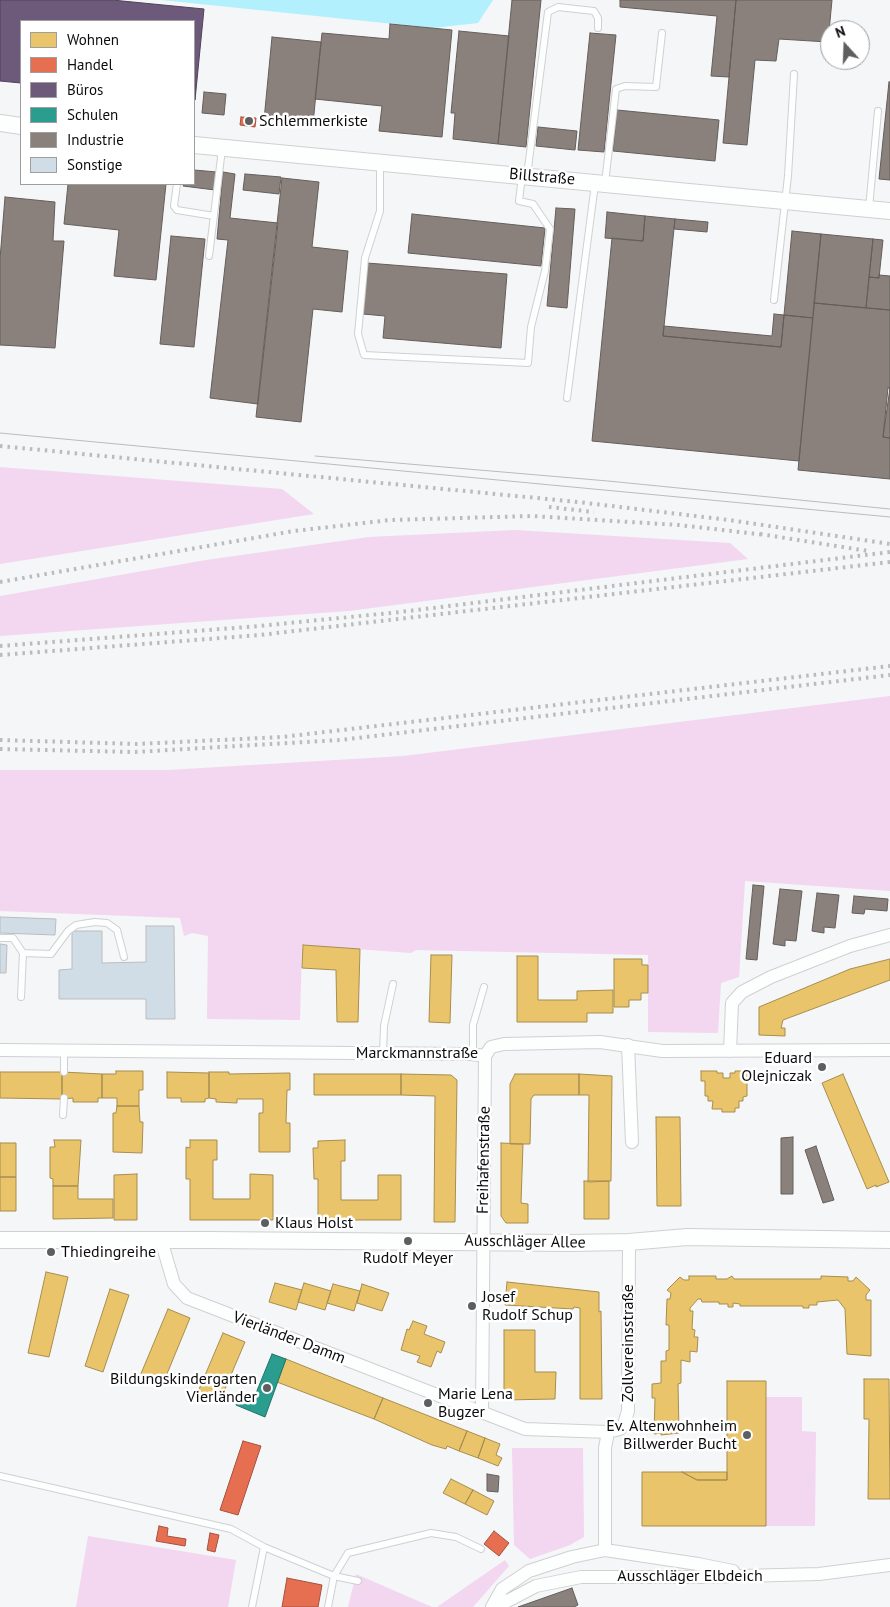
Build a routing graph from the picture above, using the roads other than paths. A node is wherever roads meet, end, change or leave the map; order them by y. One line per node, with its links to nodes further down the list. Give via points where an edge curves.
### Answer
1 (598, 28): 10 (lane, via 594,11 558,7 548,12)
2 (662, 33): 11 (lane, via 656,86 616,89)
3 (794, 74): 13 (lane)
4 (878, 111): 14 (lane)
5 (0, 123): 6 (street)
6 (20, 126)
7 (195, 145): 8 (street, Billstraße)
8 (222, 148): 9 (street, Billstraße); 16 (lane)
9 (380, 162): 10 (street, Billstraße); 10 (lane, via 380,211 365,258 358,334 364,355 528,364 531,327 545,271 550,229 534,204 520,201)
10 (525, 176): 11 (street, Billstraße)
11 (600, 183): 13 (street, Billstraße); 19 (lane)
12 (177, 185): 16 (lane, via 174,206 177,210)
13 (784, 201): 14 (street, Billstraße); 18 (lane)
14 (869, 209): 15 (street, Billstraße)
15 (890, 211)
16 (214, 216): 17 (lane)
17 (209, 256)
18 (774, 300)
19 (567, 398)
20 (890, 934): 31 (street, via 850,946 742,992 732,1003)
21 (0, 938): 22 (lane, via 13,938)
22 (23, 953): 23 (lane, via 51,954 68,931 95,922 106,923 117,930); 26 (lane)
23 (124, 958)
24 (393, 984): 32 (lane, via 384,1026)
25 (484, 987): 33 (lane, via 473,1025)
26 (21, 997)
27 (628, 1045): 31 (street, Marckmannstraße, via 662,1051); 33 (street, Marckmannstraße, via 600,1042 504,1044 490,1047); 37 (street)
28 (0, 1050): 29 (street, Marckmannstraße)
29 (64, 1050): 32 (street, Marckmannstraße); 34 (lane)
30 (890, 1050): 31 (street, Marckmannstraße)
31 (730, 1051)
32 (383, 1053): 33 (street, Marckmannstraße)
33 (479, 1055): 41 (street, Freihafenstraße)
34 (64, 1072)
35 (64, 1098): 36 (lane)
36 (63, 1115)
37 (632, 1142)
38 (0, 1240): 39 (street)
39 (161, 1240): 41 (street, Ausschläger Allee); 43 (street, Vierländer Damm, via 174,1284 187,1298)
40 (890, 1240): 42 (street, Ausschläger Allee, via 688,1237)
41 (483, 1242): 42 (street, Ausschläger Allee); 43 (street, Freihafenstraße)
42 (629, 1242): 44 (street, Zollvereinsstraße, via 628,1411 620,1429)
43 (482, 1413): 44 (street, Vierländer Damm, via 525,1429)
44 (608, 1432): 48 (street, via 605,1448)
45 (0, 1476): 46 (lane, via 231,1529)
46 (264, 1547): 50 (lane); 53 (lane)
47 (480, 1549): 50 (lane, via 456,1537 431,1533 348,1553)
48 (605, 1550): 51 (street); 55 (street, via 529,1571 502,1589)
49 (890, 1565): 51 (street, Ausschläger Elbdeich, via 819,1574)
50 (334, 1576): 52 (lane); 54 (lane)
51 (755, 1576): 56 (street, Ausschläger Elbdeich, via 581,1577 536,1586)
52 (358, 1581)
53 (252, 1607)
54 (328, 1607)
55 (492, 1607)
56 (496, 1607)

